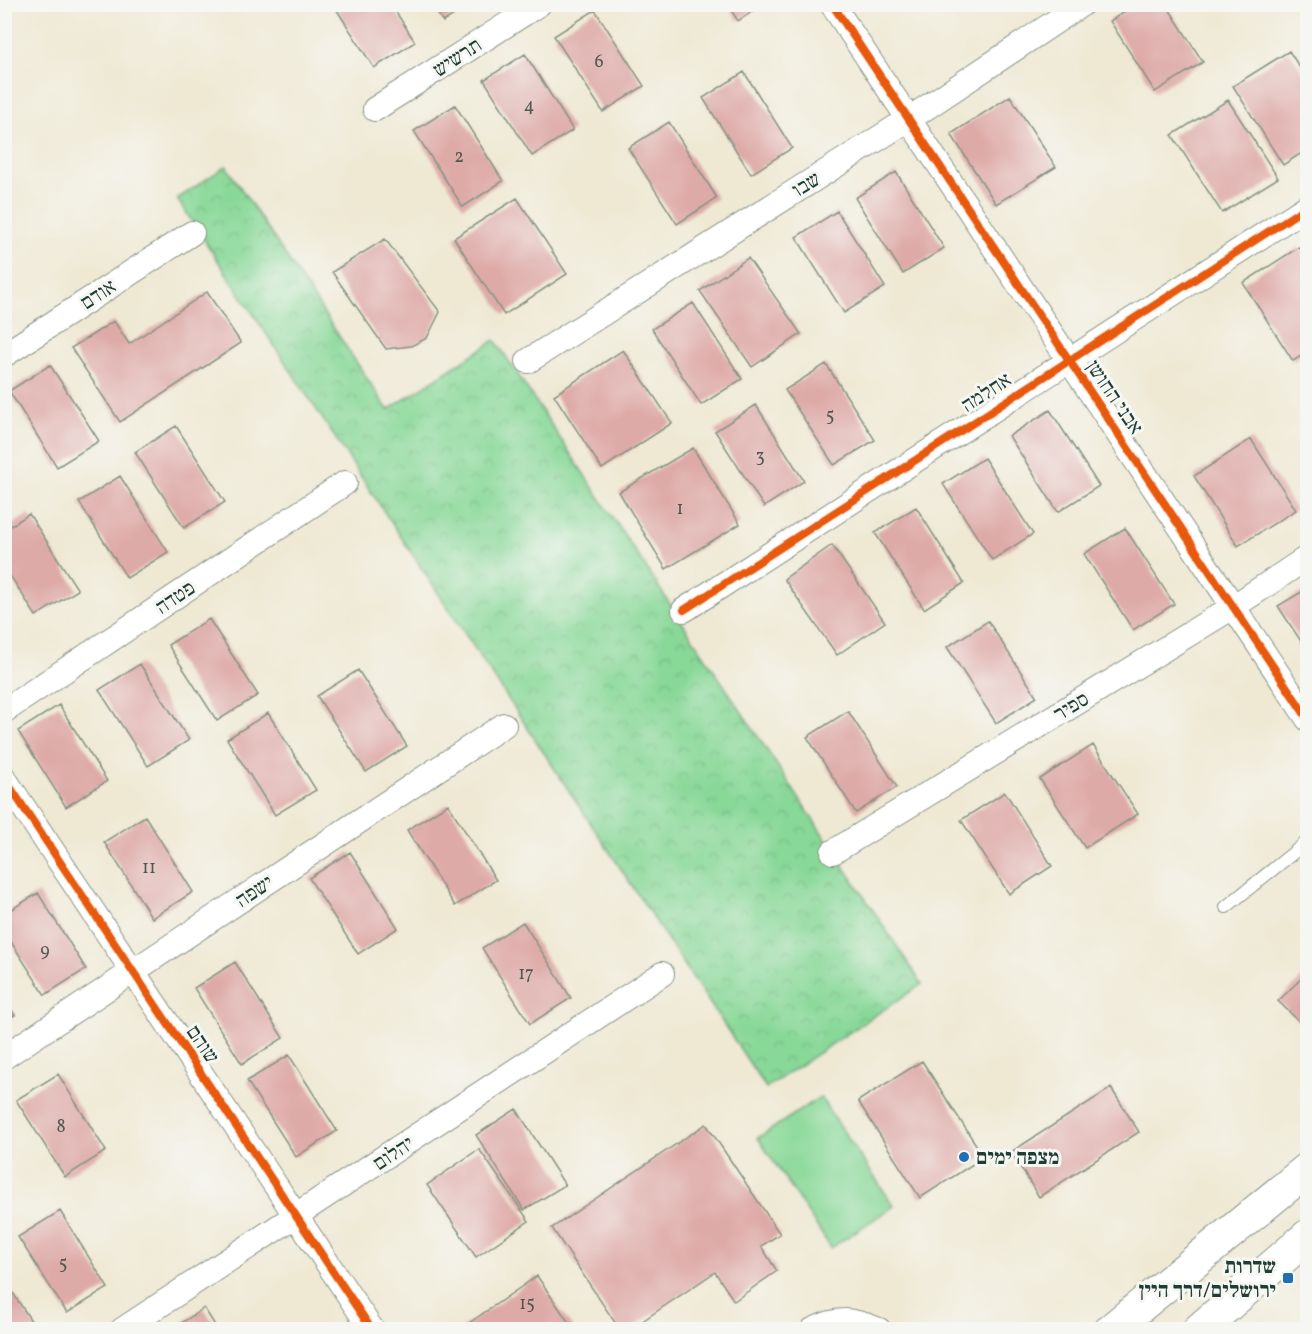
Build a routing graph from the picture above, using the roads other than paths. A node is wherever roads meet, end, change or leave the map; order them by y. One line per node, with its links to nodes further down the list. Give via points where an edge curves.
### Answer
1 (539, 4): 4 (street, תרשיש)
2 (832, 4): 5 (street, אבני החושן)
3 (1082, 4): 5 (street, שבו)
4 (375, 109)
5 (909, 119): 9 (street, אבני החושן); 10 (street, שבו)
6 (1308, 206): 9 (street, אחלמה)
7 (192, 233): 8 (street, אודם)
8 (4, 355)
9 (1068, 360): 13 (street, אבני החושן); 14 (street, אחלמה)
10 (528, 361)
11 (345, 483): 15 (street, פטדה)
12 (1308, 557): 13 (street, ספיר)
13 (1233, 607): 16 (street, אבני החושן); 20 (street, ספיר)
14 (684, 610)
15 (4, 711)
16 (1308, 719)
17 (504, 725): 22 (street, ישפה)
18 (4, 778): 22 (street, שוהם)
19 (1308, 841): 21 (lane)
20 (833, 852)
21 (1226, 907)
22 (133, 972): 24 (street, ישפה); 26 (street, שוהם)
23 (662, 974): 26 (street, יהלום)
24 (4, 1057)
25 (1308, 1169): 32 (main road)
26 (297, 1216): 28 (street, יהלום); 29 (street, שוהם)
27 (1308, 1236): 33 (main road)
28 (122, 1329)
29 (372, 1329)
30 (813, 1329): 31 (street, via 832,1320 850,1320)
31 (879, 1329)
32 (1111, 1329)
33 (1199, 1329)

